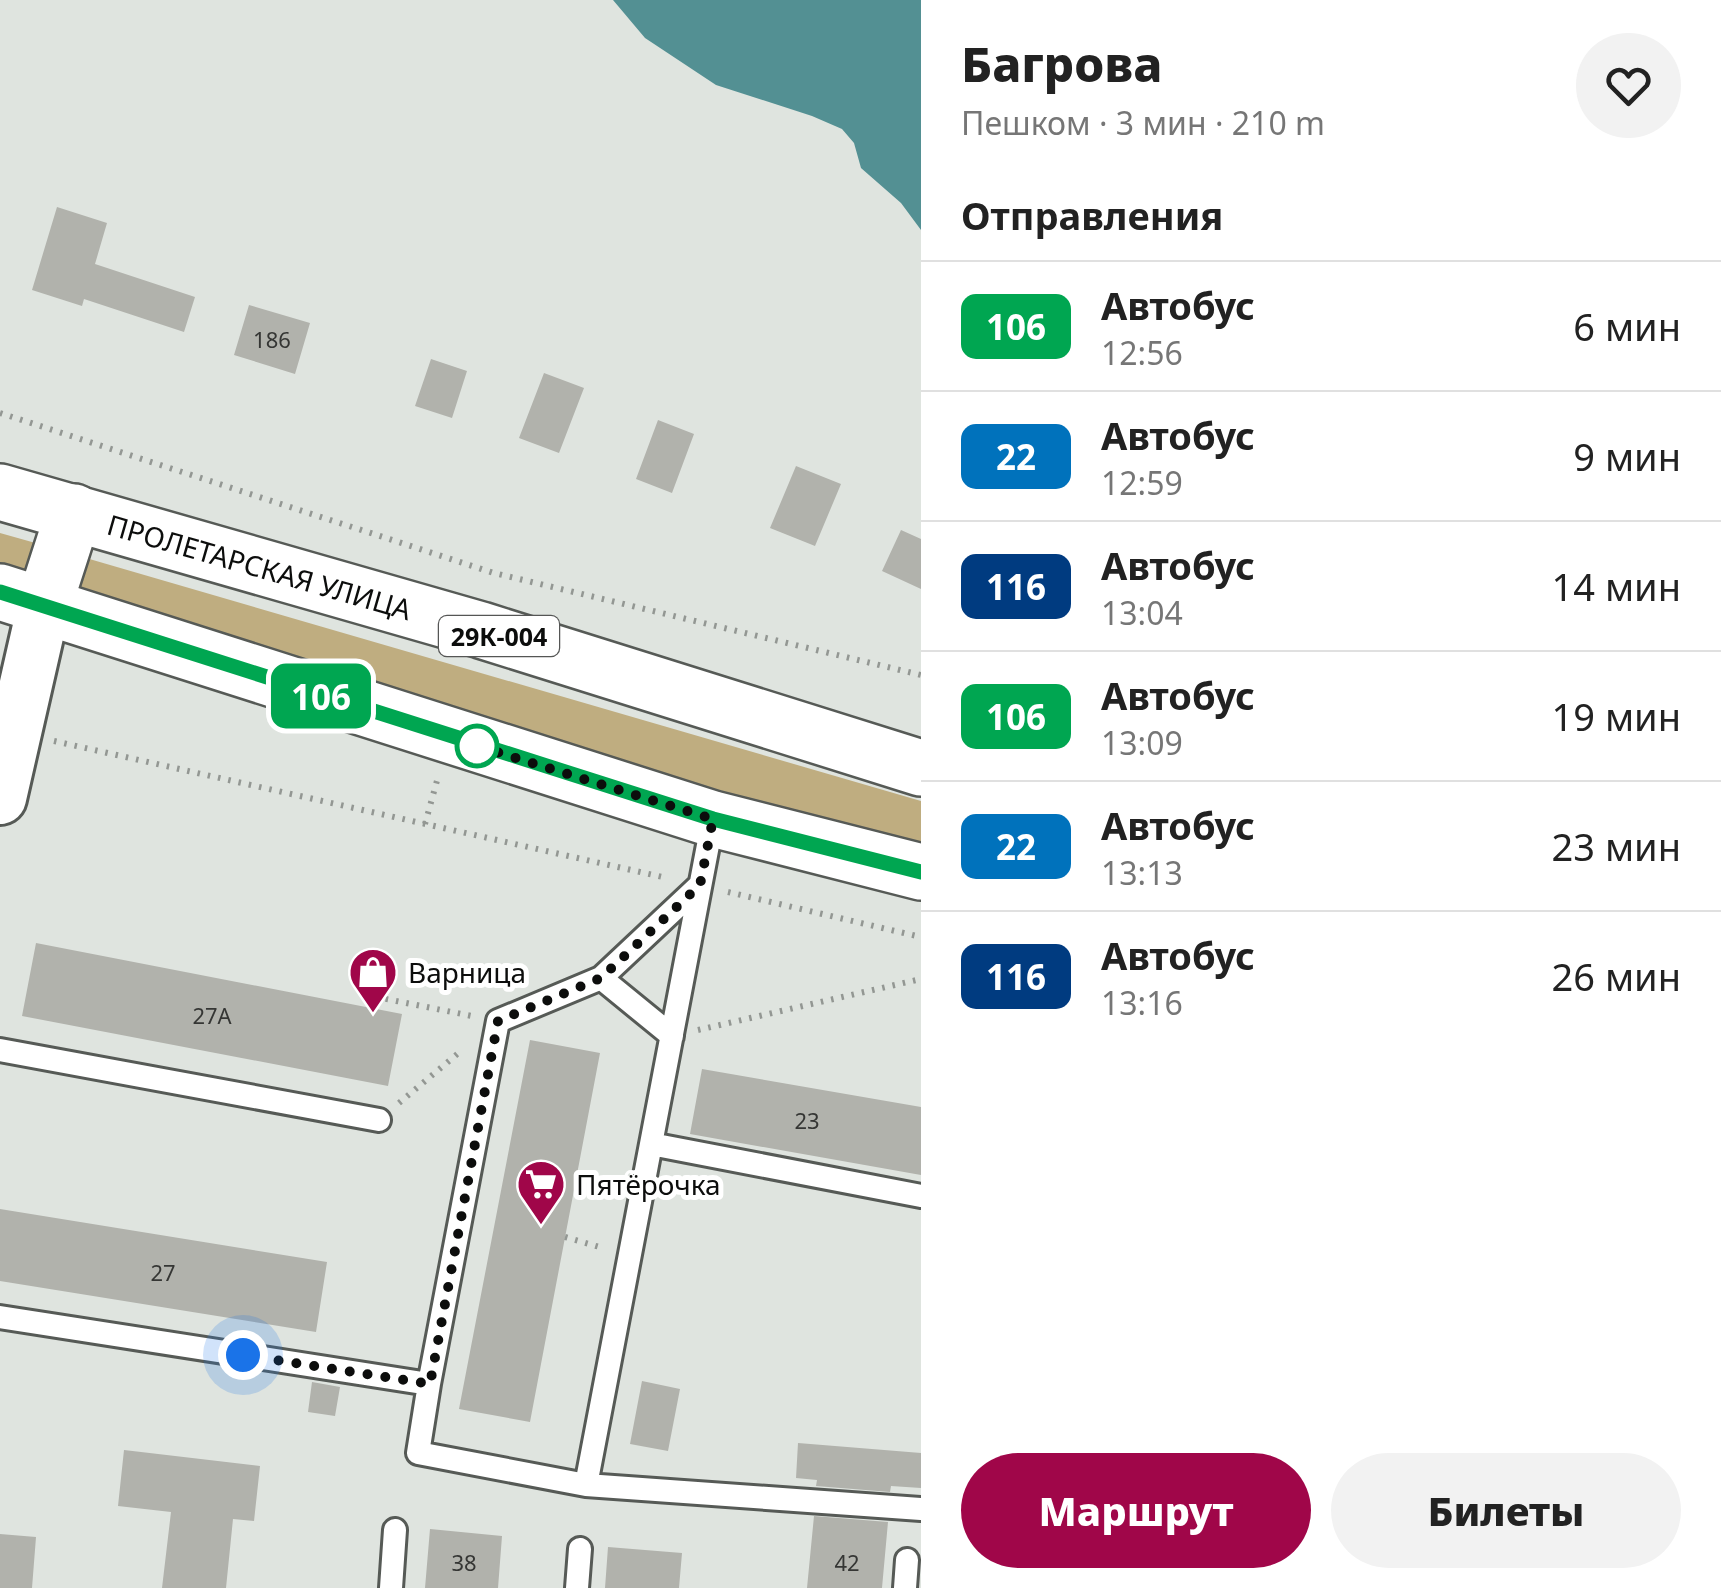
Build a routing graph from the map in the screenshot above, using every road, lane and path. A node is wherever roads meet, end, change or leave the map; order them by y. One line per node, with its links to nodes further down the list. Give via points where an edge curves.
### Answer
1 (0, 413): 5 (path, via 494,573)
2 (0, 492): 3 (main road, ПРОЛЕТАРСКАЯ УЛИЦА / 29К-004)
3 (74, 512): 4 (main road); 7 (main road, ПРОЛЕТАРСКАЯ УЛИЦА / 29К-004)
4 (22, 599): 6 (street); 8 (main road)
5 (921, 675)
6 (6, 764): 10 (path)
7 (921, 768)
8 (713, 819): 9 (main road); 10 (lane)
9 (921, 872)
10 (700, 885): 11 (path); 12 (lane); 16 (lane)
11 (921, 937)
12 (601, 978): 15 (lane); 16 (lane)
13 (921, 979): 16 (path)
14 (374, 1008): 15 (path, via 376,997)
15 (498, 1021): 18 (path); 24 (lane)
16 (672, 1036): 19 (lane)
17 (0, 1050): 18 (lane)
18 (379, 1120)
19 (652, 1144): 20 (lane); 22 (lane)
20 (921, 1196)
21 (566, 1237): 22 (path)
22 (630, 1256): 25 (lane)
23 (0, 1317): 24 (lane)
24 (430, 1384): 25 (lane, via 418,1453)
25 (586, 1485): 26 (lane)
26 (921, 1509)
27 (395, 1530): 30 (lane)
28 (580, 1549): 31 (lane)
29 (907, 1560): 32 (lane)
30 (391, 1588)
31 (578, 1588)
32 (904, 1588)

